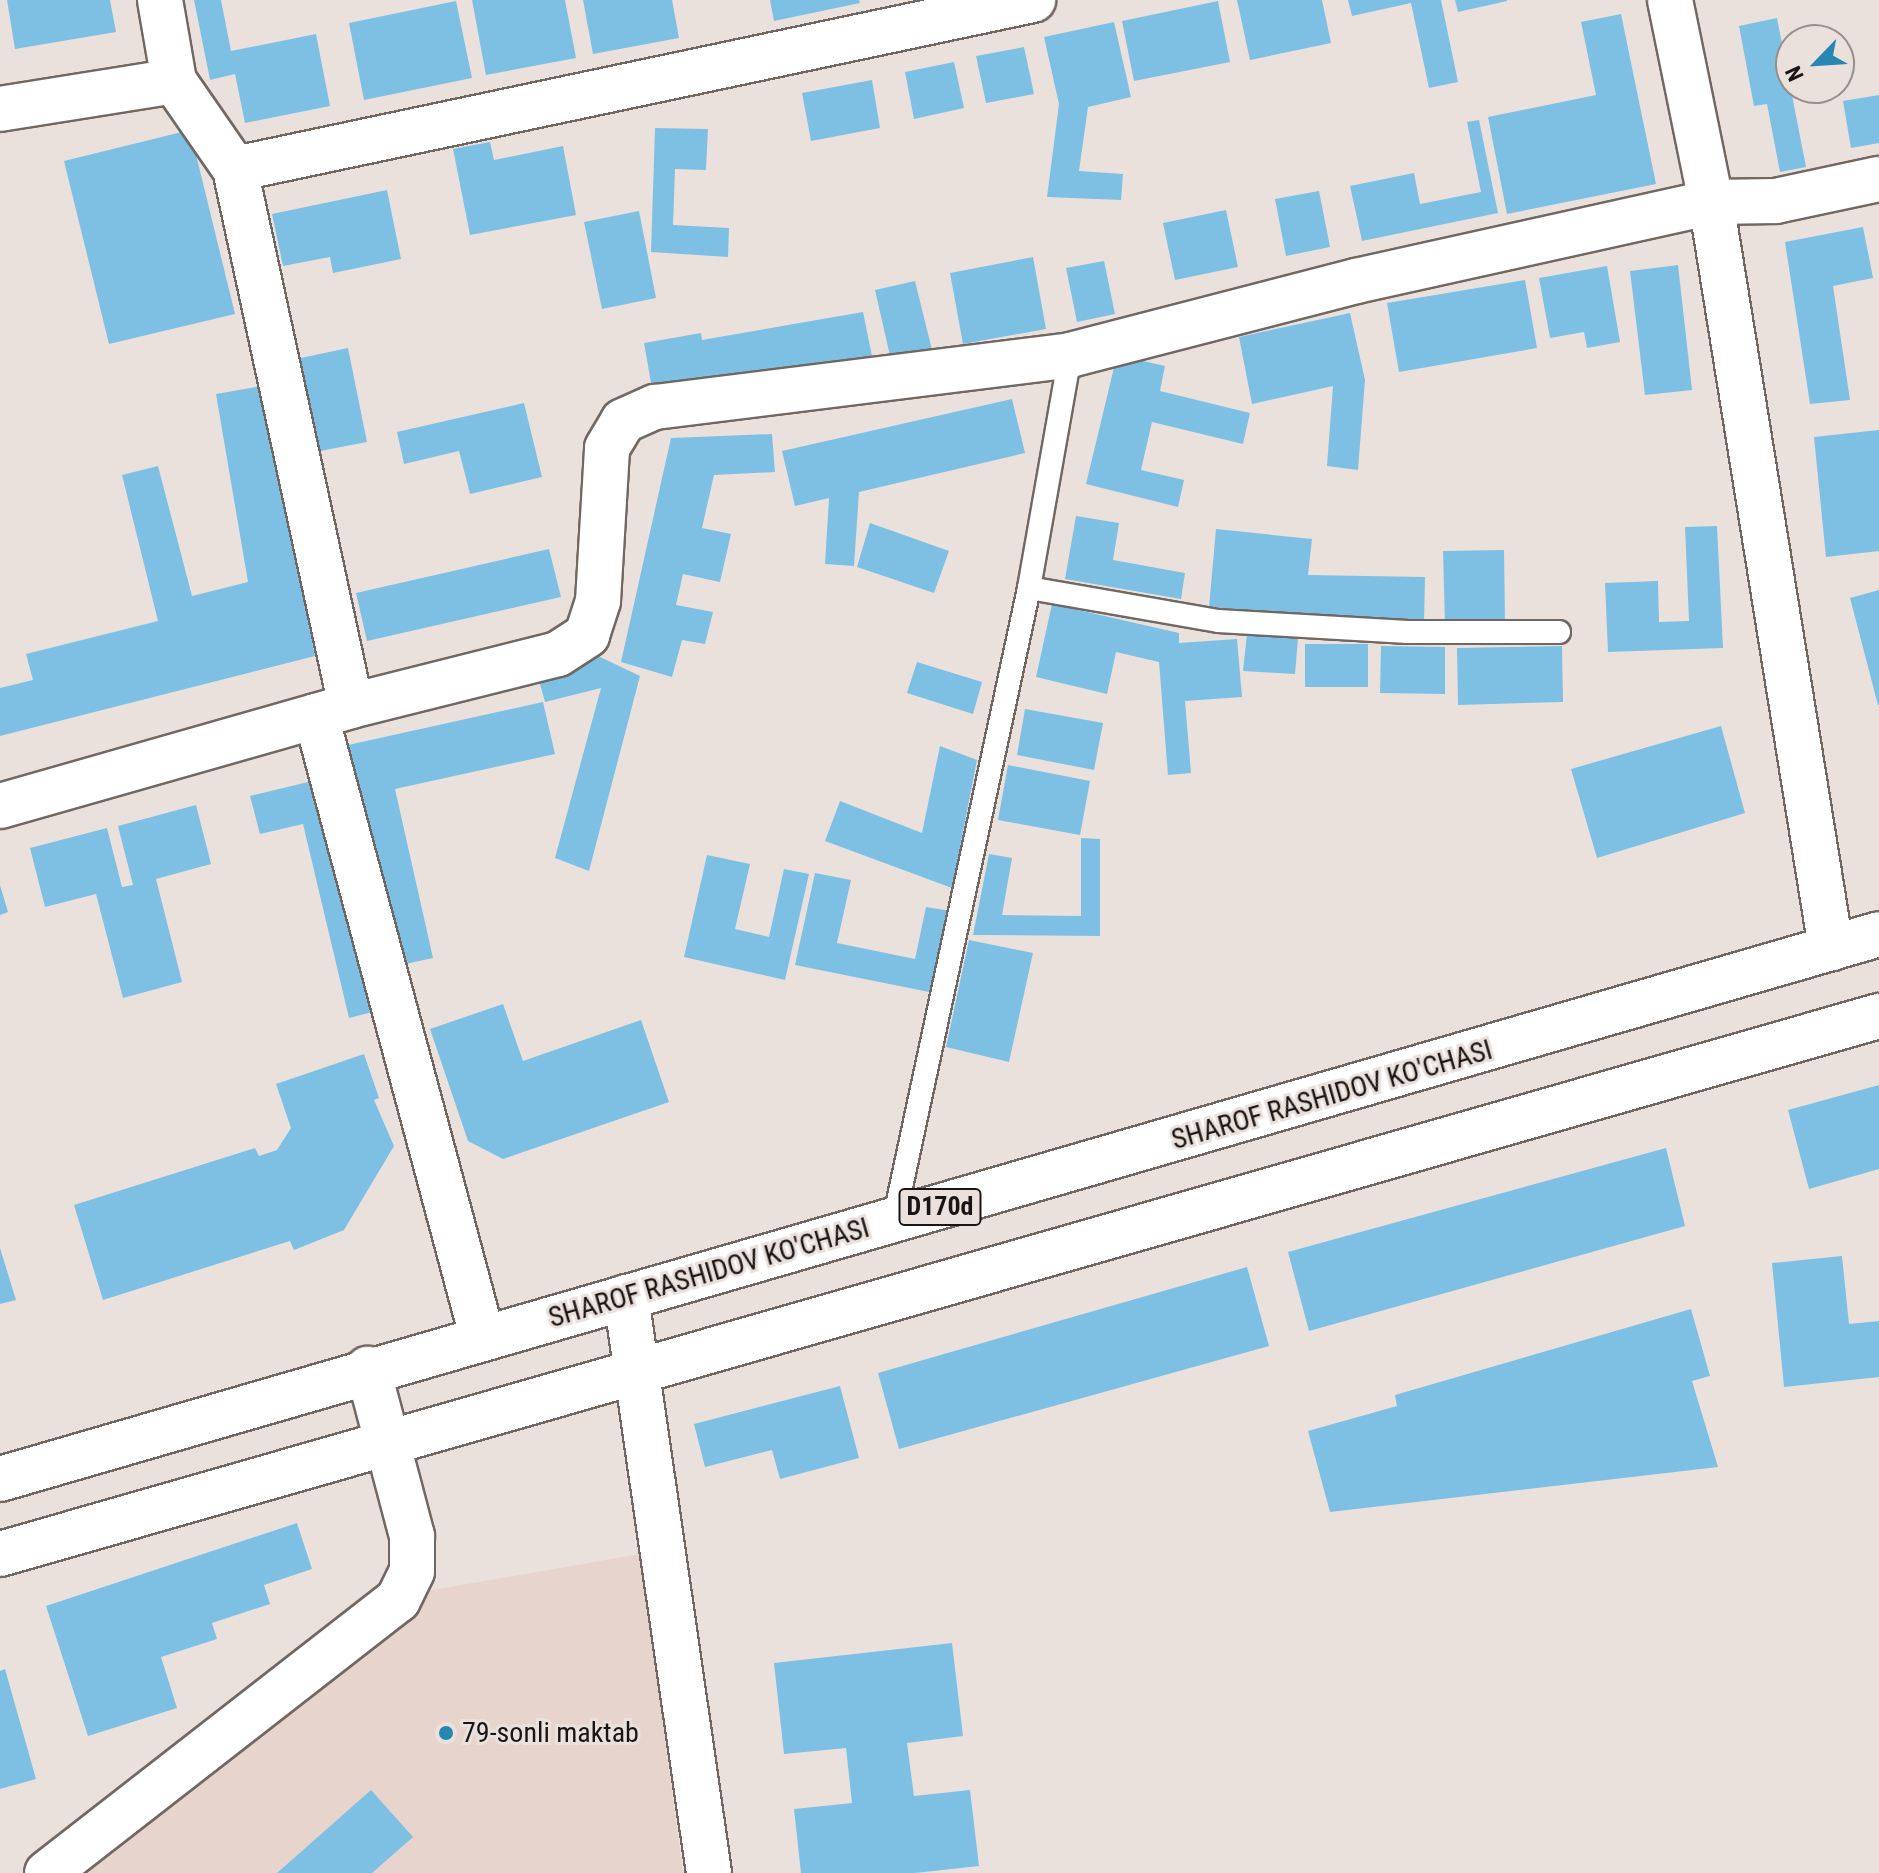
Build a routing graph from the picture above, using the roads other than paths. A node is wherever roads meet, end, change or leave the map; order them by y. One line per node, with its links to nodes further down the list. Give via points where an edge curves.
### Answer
1 (160, 0): 4 (street)
2 (1033, 0): 6 (street)
3 (1670, 0): 8 (street)
4 (174, 81): 5 (street); 6 (street)
5 (0, 109)
6 (235, 169): 12 (street)
7 (1879, 179): 8 (street, via 1776,201)
8 (1711, 202): 9 (street, via 1356,281); 15 (street)
9 (1070, 355): 10 (lane); 12 (street, via 655,407 623,421 607,448 598,601 587,635 558,654)
10 (1029, 588): 11 (lane, via 1218,621 1408,632); 17 (lane)
11 (1559, 632)
12 (334, 711): 13 (street); 19 (street)
13 (0, 806)
14 (1879, 934): 15 (street, SHAROF RASHIDOV KO'CHASI / D170d)
15 (1831, 948): 17 (street, SHAROF RASHIDOV KO'CHASI / D170d)
16 (1879, 1016): 21 (street)
17 (894, 1220): 18 (street, SHAROF RASHIDOV KO'CHASI / D170d)
18 (626, 1297): 19 (street, SHAROF RASHIDOV KO'CHASI / D170d); 21 (street)
19 (482, 1336): 20 (street, SHAROF RASHIDOV KO'CHASI / D170d)
20 (368, 1369): 22 (street); 23 (street, SHAROF RASHIDOV KO'CHASI / D170d)
21 (637, 1370): 22 (street); 26 (street)
22 (388, 1443): 24 (street); 25 (street, via 412,1536 412,1571 398,1600)
23 (0, 1479)
24 (0, 1554)
25 (47, 1873)
26 (709, 1873)

